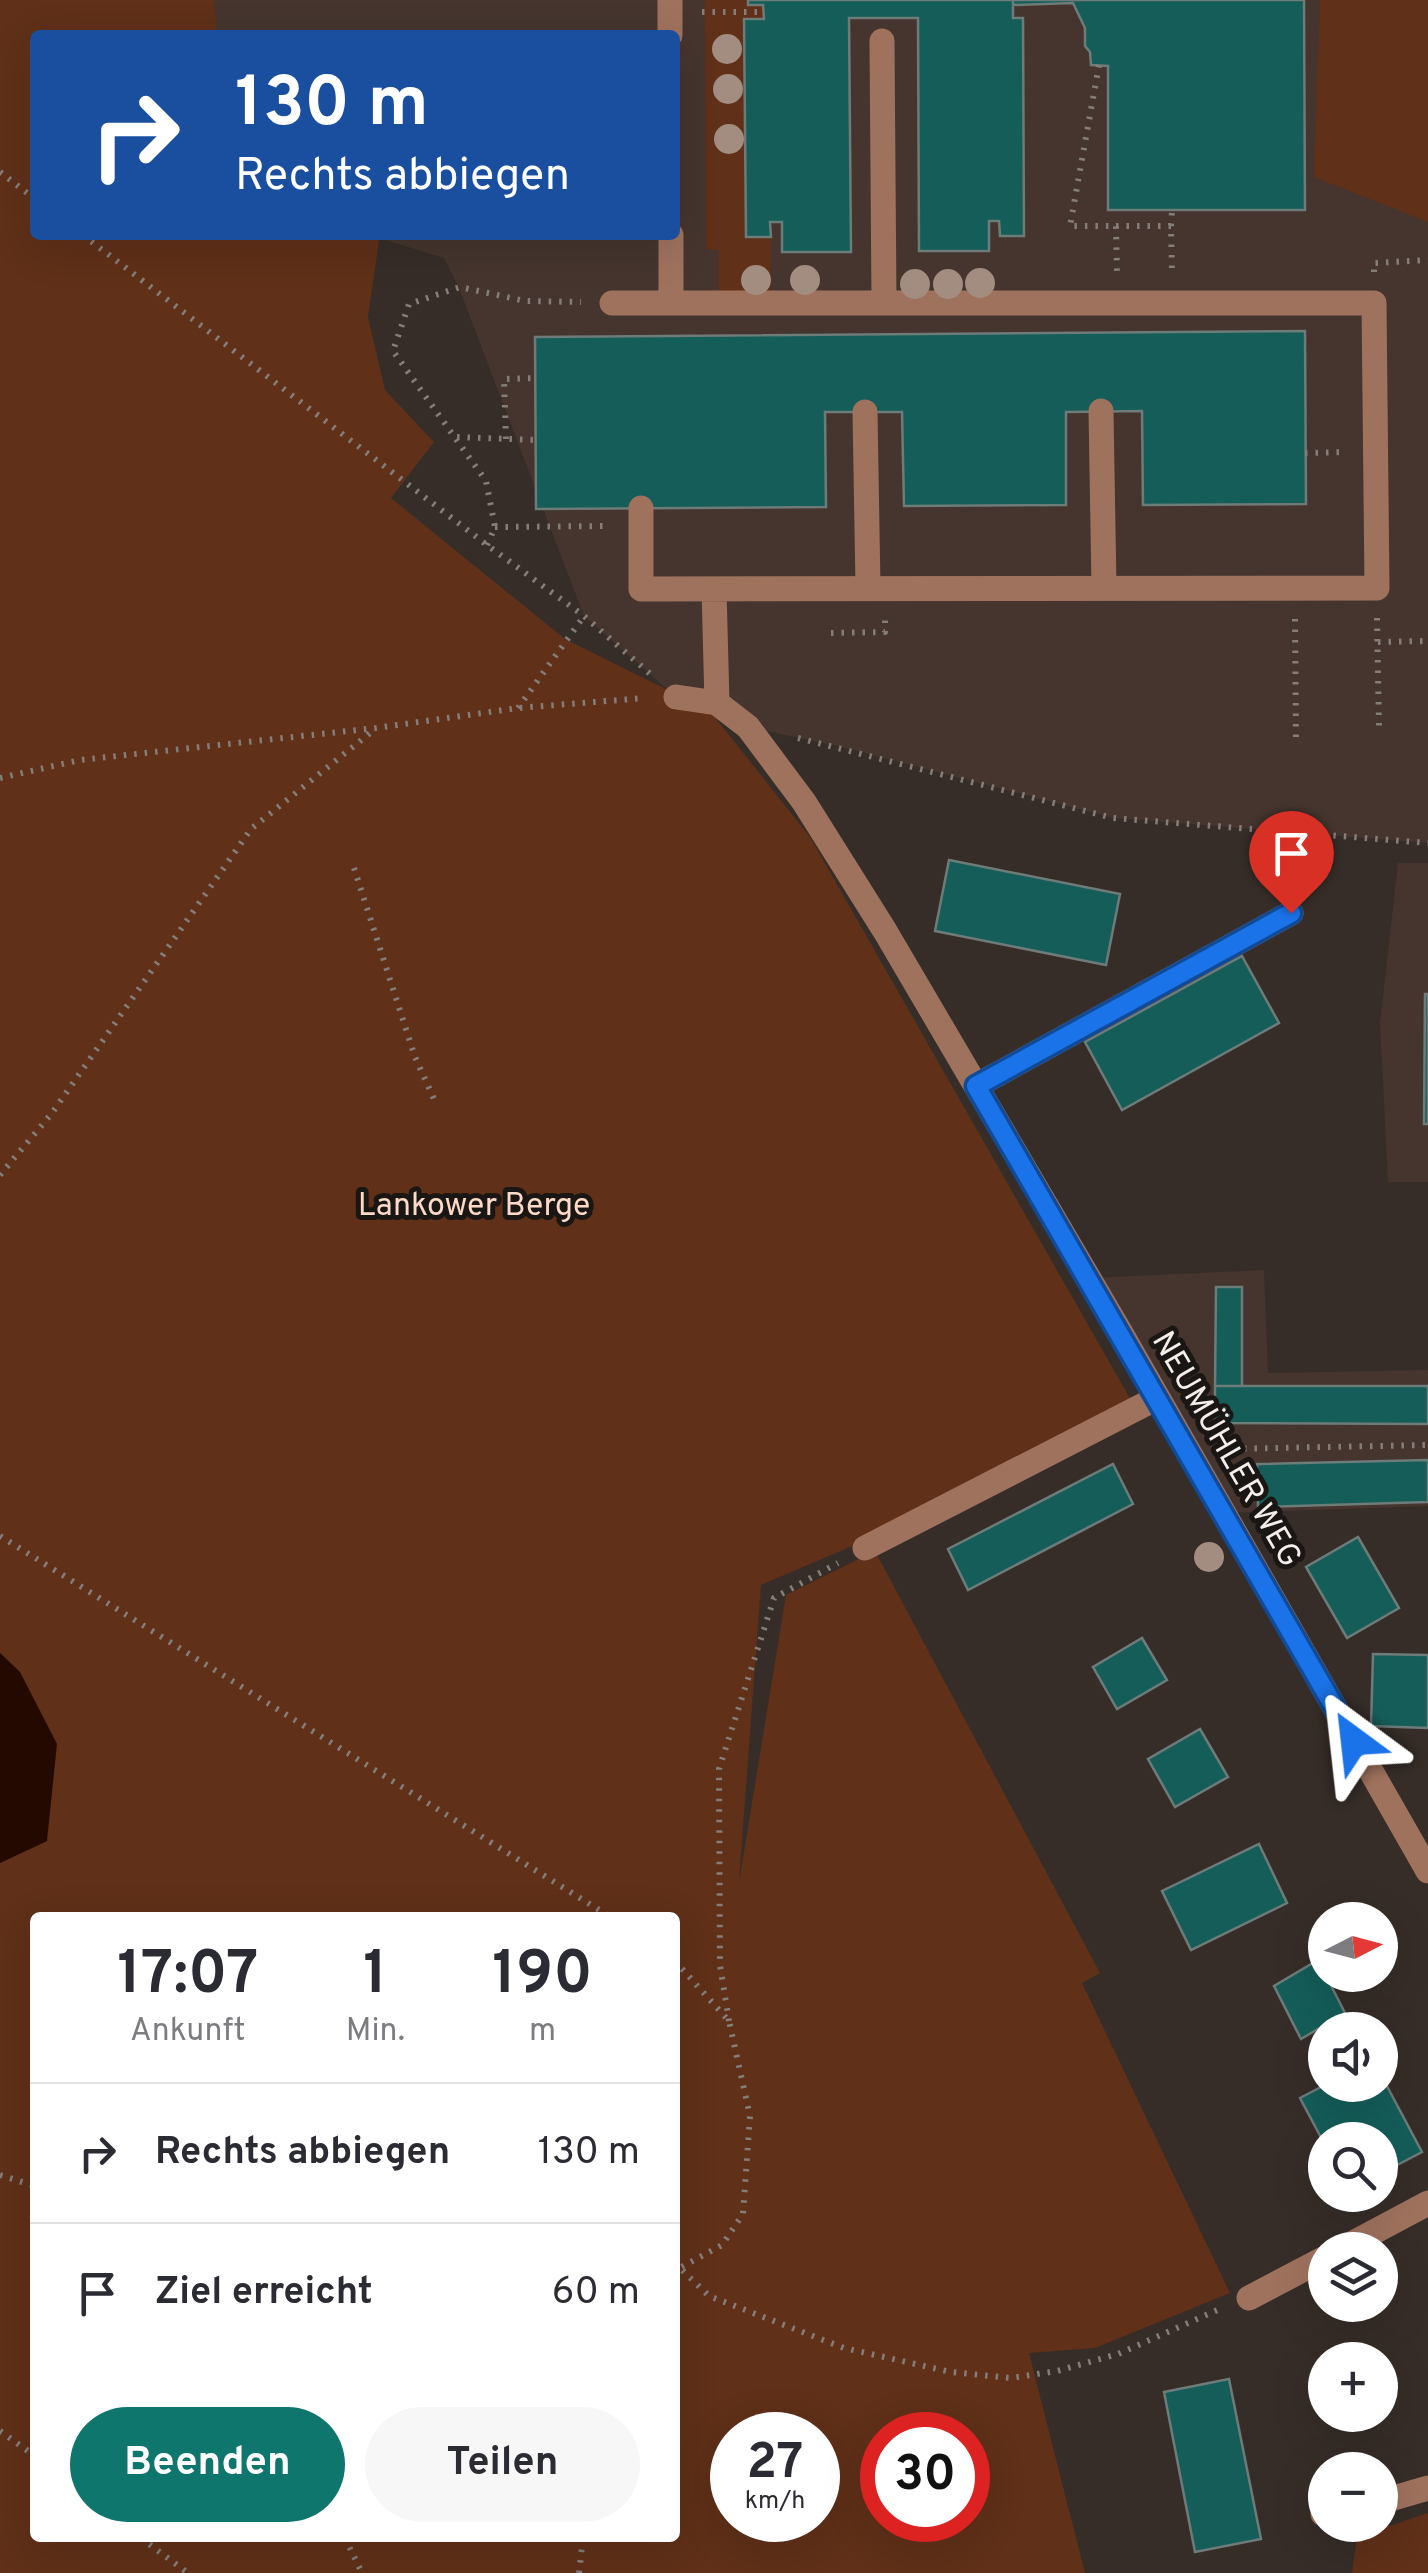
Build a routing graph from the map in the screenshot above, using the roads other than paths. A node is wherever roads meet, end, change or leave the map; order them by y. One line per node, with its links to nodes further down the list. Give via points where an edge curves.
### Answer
1 (882, 41): 5 (street)
2 (671, 240): 3 (street)
3 (671, 302): 4 (street); 5 (street)
4 (612, 303)
5 (884, 303): 10 (street, via 1374,303 1377,588)
6 (865, 412): 9 (street)
7 (1101, 412): 10 (street)
8 (641, 517): 11 (street, via 641,589)
9 (868, 587): 10 (street); 11 (street)
10 (1104, 588)
11 (714, 590): 13 (street)
12 (676, 697): 13 (street, NEUMÜHLER WEG)
13 (717, 704): 15 (street, NEUMÜHLER WEG, via 748,727 824,834)
14 (1291, 913): 15 (street)
15 (976, 1086): 16 (street, NEUMÜHLER WEG)
16 (1158, 1398): 17 (street); 18 (street, NEUMÜHLER WEG)
17 (866, 1548)
18 (1428, 1871)
19 (1428, 2204): 20 (street)
20 (1374, 2232)
21 (1308, 2267): 22 (street)
22 (1249, 2298)
23 (1428, 2488): 24 (street)
24 (1398, 2497)

